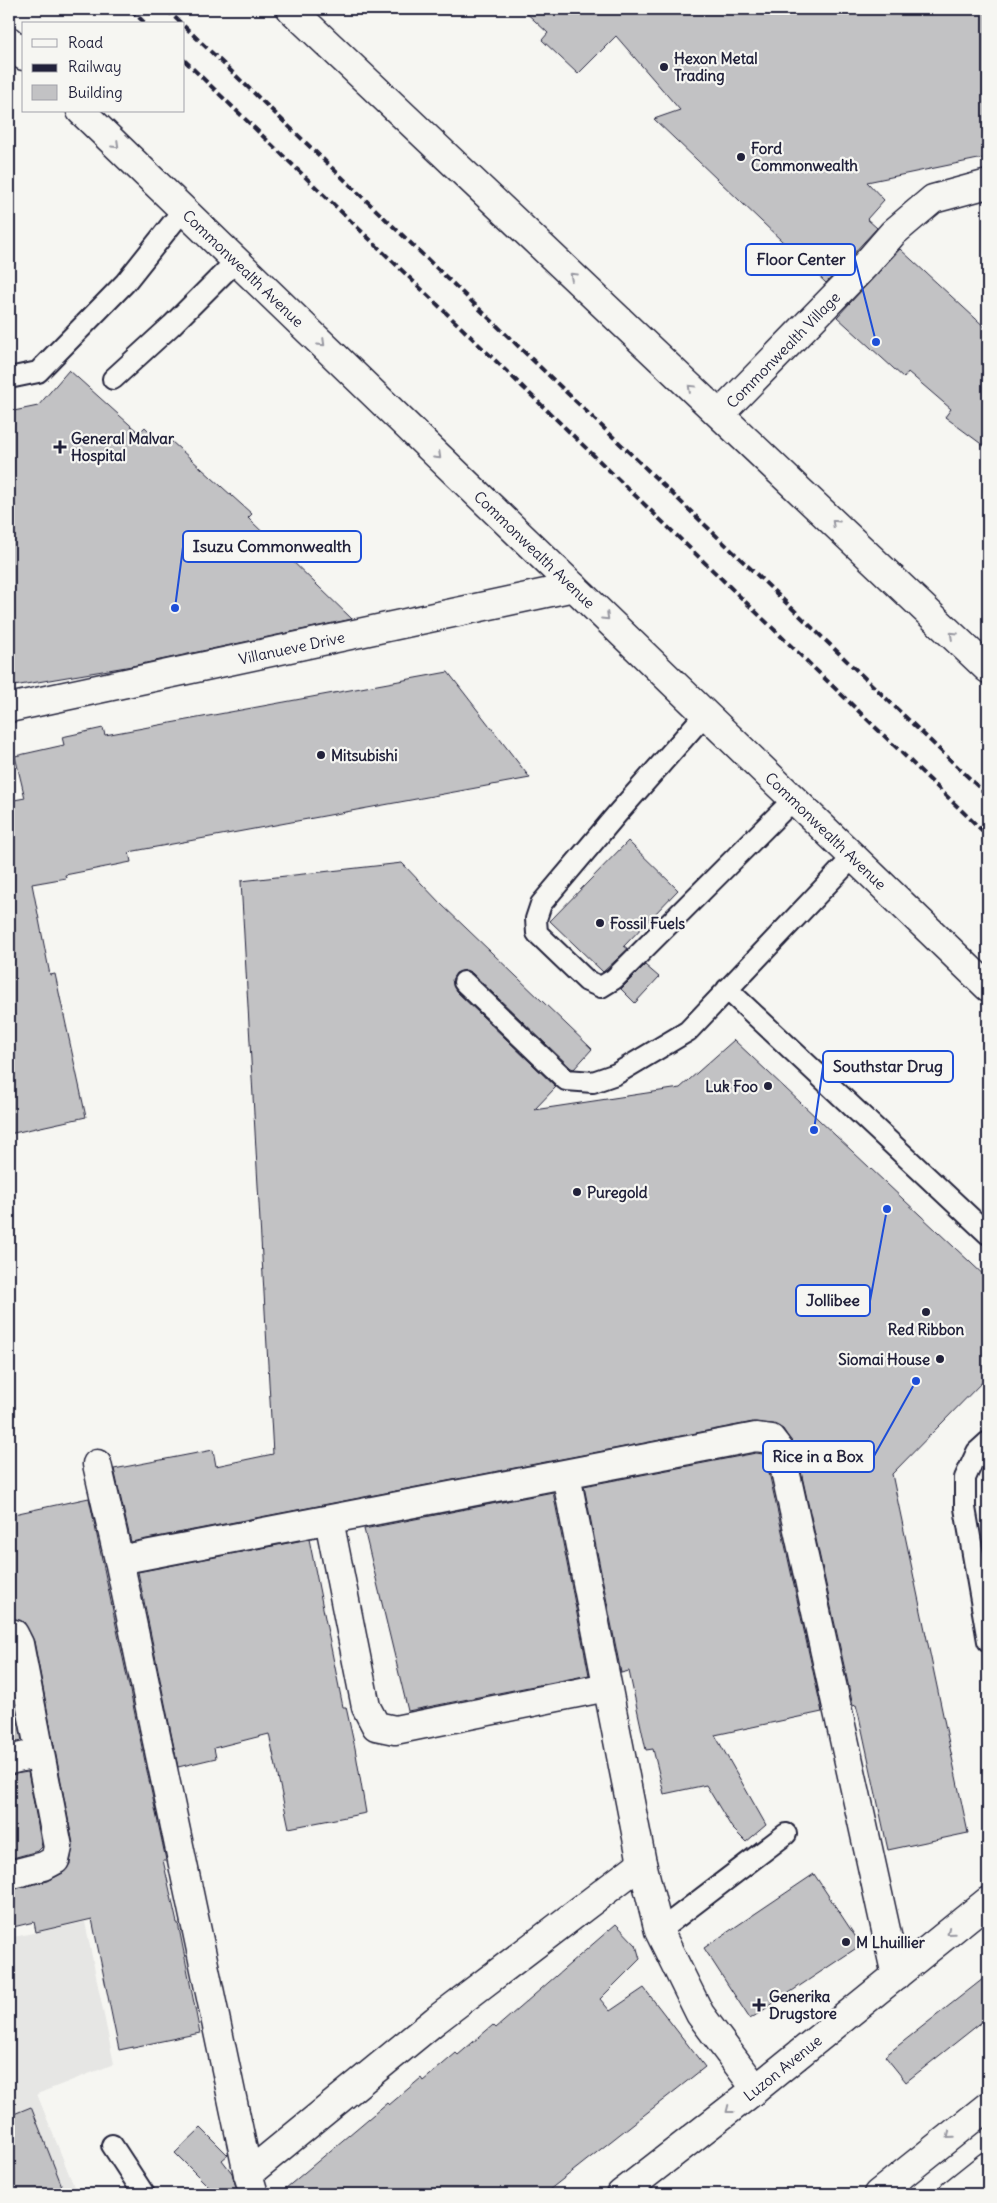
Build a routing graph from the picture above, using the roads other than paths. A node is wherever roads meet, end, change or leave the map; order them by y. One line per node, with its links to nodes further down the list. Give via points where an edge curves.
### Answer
1 (291, 9): 10 (street, one-way to 1)
2 (9, 41): 3 (street)
3 (22, 54)
4 (82, 112): 6 (street, Commonwealth Avenue, one-way to 6)
5 (988, 184): 10 (street, Commonwealth Village, via 933,199 893,233)
6 (183, 210): 7 (street, Commonwealth Avenue); 8 (lane, via 125,283 38,372)
7 (236, 260): 9 (lane); 11 (street, Commonwealth Avenue, one-way to 11)
8 (9, 378)
9 (113, 379)
10 (720, 414): 12 (street, one-way to 10)
11 (574, 587): 13 (street, Villanueve Drive); 14 (street, Commonwealth Avenue, one-way to 14)
12 (988, 669)
13 (9, 708)
14 (706, 713): 15 (street, Commonwealth Avenue); 15 (lane, via 541,904 536,919 537,933 587,981 601,987 614,979)
15 (794, 799): 16 (street, Commonwealth Avenue)
16 (853, 857): 18 (street, Commonwealth Avenue); 19 (lane)
17 (464, 982): 19 (lane, via 566,1080 593,1082 616,1074 688,1031)
18 (988, 987)
19 (727, 989): 20 (lane)
20 (988, 1234)
21 (988, 1442): 27 (lane, via 977,1452 965,1478 965,1501)
22 (97, 1464): 25 (street)
23 (566, 1474): 24 (street); 28 (street); 36 (street, via 756,1437 771,1440 781,1452)
24 (329, 1520): 25 (street); 28 (street, via 366,1707 376,1726 395,1730)
25 (119, 1560): 41 (street)
26 (11, 1633): 29 (street, via 19,1644)
27 (988, 1641)
28 (607, 1687): 32 (street)
29 (40, 1753): 30 (street); 33 (street, via 58,1847 55,1860)
30 (9, 1760)
31 (786, 1834): 35 (lane)
32 (642, 1863): 35 (street); 41 (street, via 436,2020)
33 (9, 1875)
34 (988, 1901): 36 (street, Luzon Avenue, one-way to 36)
35 (659, 1932): 37 (street, via 700,2014)
36 (896, 1976): 37 (street, Luzon Avenue)
37 (756, 2089): 43 (street, Luzon Avenue, one-way to 43)
38 (988, 2106): 44 (street, one-way to 44)
39 (112, 2145): 42 (lane)
40 (988, 2166): 45 (street)
41 (251, 2184)
42 (144, 2194)
43 (621, 2194)
44 (878, 2194)
45 (953, 2194)

